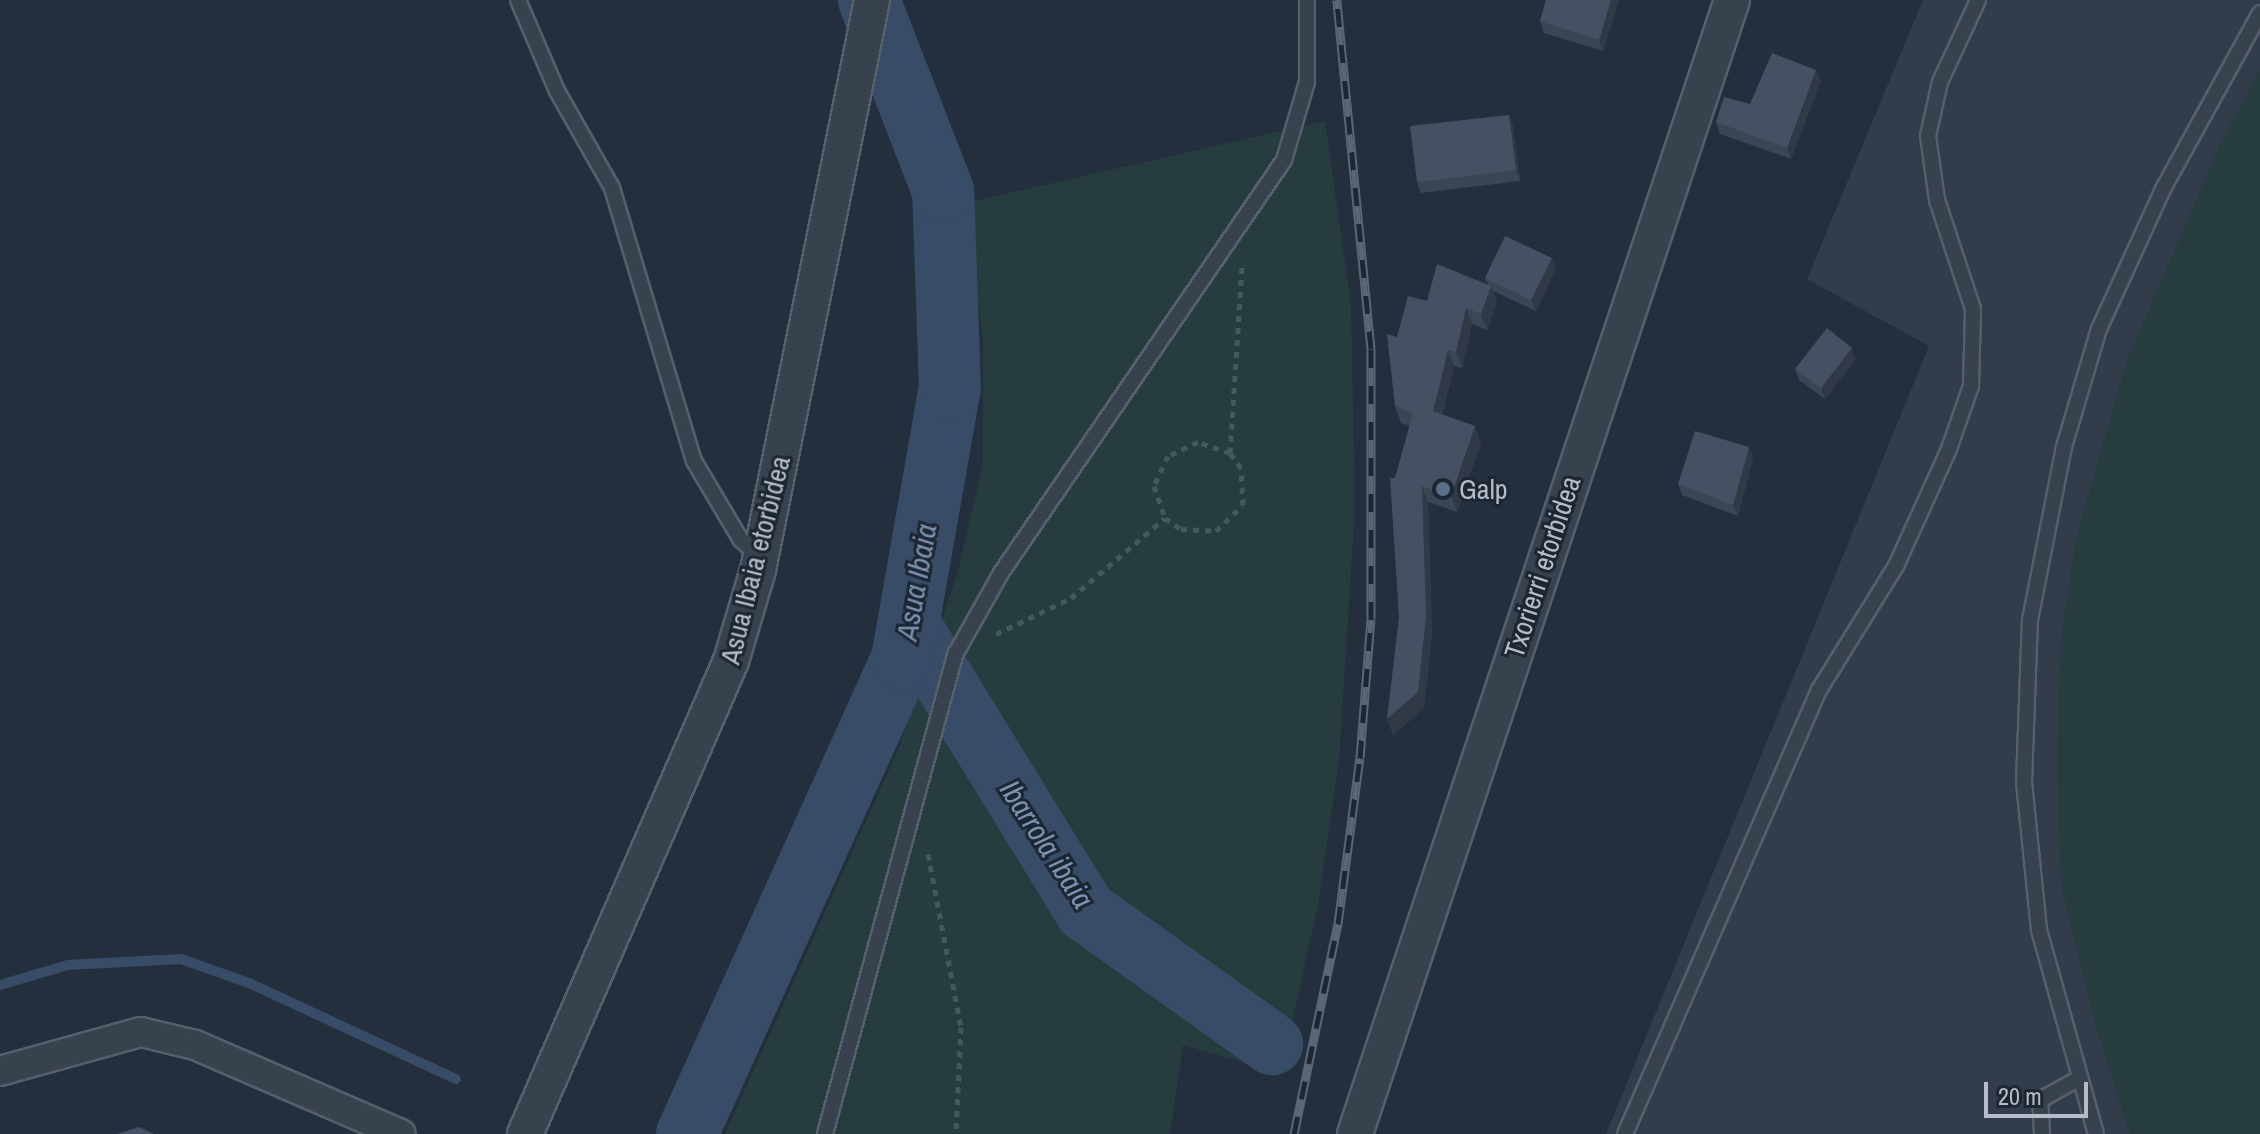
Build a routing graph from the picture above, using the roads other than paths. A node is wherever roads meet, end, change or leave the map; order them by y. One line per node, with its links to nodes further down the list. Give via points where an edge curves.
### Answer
1 (518, 0): 7 (lane, via 557,91 612,188 694,461 741,540)
2 (872, 0): 7 (street, Asua Ibaia etorbidea)
3 (1307, 0): 12 (lane, via 1307,82 1284,160 1001,573 956,653)
4 (1732, 0): 13 (street, Txorierri etorbidea)
5 (1978, 0): 14 (lane, via 1940,82 1928,136 1937,200 1973,309 1971,386 1896,566 1819,690)
6 (2260, 13): 9 (lane, via 2163,189 2099,329 2064,447 2030,620 2024,782 2038,915)
7 (761, 558): 11 (street, Asua Ibaia etorbidea, via 726,675)
8 (0, 1071): 10 (street, via 141,1032 195,1045)
9 (2078, 1079): 15 (lane, via 2040,1100); 16 (lane)
10 (401, 1134)
11 (525, 1134)
12 (825, 1134)
13 (1355, 1134)
14 (1625, 1134)
15 (2042, 1134)
16 (2096, 1134)

